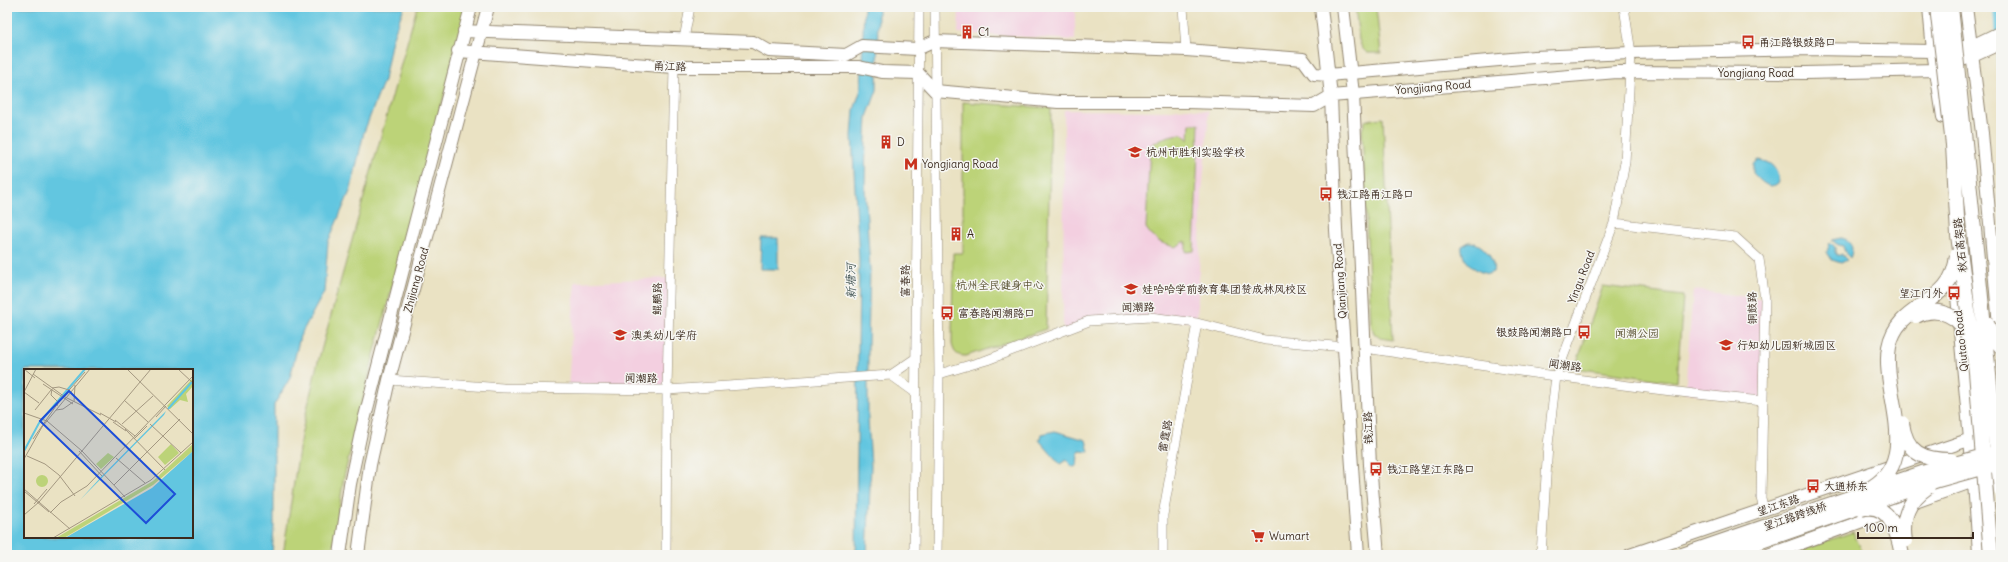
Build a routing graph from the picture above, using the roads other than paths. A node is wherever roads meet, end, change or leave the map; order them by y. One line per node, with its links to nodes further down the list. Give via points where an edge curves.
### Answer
1 (471, 7): 14 (main road, Zhijiang Road)
2 (488, 7): 15 (main road, Zhijiang Road)
3 (690, 7): 17 (street)
4 (918, 7): 21 (street, 富春路)
5 (935, 7): 18 (street)
6 (1183, 7): 22 (street)
7 (1321, 7): 33 (main road, Qianjiang Road)
8 (1343, 7): 30 (main road, Qianjiang Road)
9 (1624, 7): 27 (street, Yingu Road)
10 (1929, 7): 24 (main road, Qiutao Road)
11 (1937, 7): 38 (highway, 秋石高架路, bridge, via 1953,144)
12 (1951, 7): 39 (highway, 秋石高架路, bridge)
13 (1966, 7): 25 (main road)
14 (464, 31): 15 (main road); 23 (main road, Zhijiang Road)
15 (482, 31): 17 (main road); 26 (main road, Zhijiang Road)
16 (2001, 32): 19 (main road)
17 (684, 39): 21 (main road, Yongjiang Road, via 753,42 769,51 846,55 862,46)
18 (935, 42): 21 (main road, Yongjiang Road); 22 (main road, Yongjiang Road); 34 (street)
19 (1990, 43): 20 (main road); 25 (main road)
20 (2001, 43)
21 (917, 49): 32 (street, 富春路)
22 (1186, 50): 33 (main road, Yongjiang Road, via 1304,59 1314,74)
23 (458, 51): 26 (main road, 甬江路); 65 (main road, Zhijiang Road, via 362,428 350,484)
24 (1933, 51): 25 (main road, Yongjiang Road); 27 (main road, Yongjiang Road, via 1812,49); 29 (main road, Qiutao Road)
25 (1972, 51): 29 (main road, Yongjiang Road); 42 (main road)
26 (477, 53): 28 (main road, 甬江路); 49 (main road, Zhijiang Road)
27 (1631, 53): 30 (main road, Yongjiang Road, via 1534,57); 31 (street, Yingu Road)
28 (674, 67): 32 (main road, 甬江路, via 859,67 882,72); 50 (street, 鲲鹏路)
29 (1936, 70): 31 (main road, Yongjiang Road, via 1805,73); 55 (main road, Qiutao Road, via 1946,139 1959,331)
30 (1350, 72): 33 (main road, Yongjiang Road); 35 (main road, Qianjiang Road)
31 (1631, 72): 35 (main road, Yongjiang Road); 37 (street, Yingu Road, via 1625,162)
32 (918, 74): 34 (main road); 45 (street, 富春路)
33 (1328, 75): 36 (main road, Qianjiang Road)
34 (936, 91): 36 (main road, Yongjiang Road, via 1058,102 1314,106); 46 (street)
35 (1353, 94): 36 (main road, Yongjiang Road); 43 (main road, Qianjiang Road)
36 (1331, 96): 41 (main road, Qianjiang Road)
37 (1614, 223): 48 (street, Yingu Road); 53 (street, 铜鼓路, via 1734,237 1759,259 1765,299)
38 (1958, 235): 44 (highway, 秋石高架路, bridge); 62 (highway, bridge, via 1956,263 1948,283 1933,299 1906,316 1892,337 1889,360 1897,448 1884,477)
39 (1982, 309): 42 (highway, bridge, via 1991,334); 54 (highway, 秋石高架路, bridge)
40 (1198, 323): 41 (street, 闻潮路, via 1265,340); 46 (street, 闻潮路, via 1150,317 1089,321 987,360); 70 (street, 雷霆路, via 1163,515)
41 (1344, 347): 71 (main road, Qianjiang Road)
42 (2001, 347)
43 (1365, 348): 48 (street, 闻潮路); 72 (main road, 钱江路, via 1370,465)
44 (1974, 355): 57 (highway, bridge, via 1960,322 1943,312 1926,312 1911,319 1901,330 1895,348 1902,425 1907,442 1915,452 1928,459); 81 (highway, 秋石高架路, bridge)
45 (916, 358): 47 (street); 52 (street, 富春路)
46 (939, 374): 69 (street)
47 (891, 375): 50 (street, 闻潮路); 52 (street)
48 (1556, 376): 53 (street, 闻潮路); 73 (street, Yingu Road, via 1548,445)
49 (389, 380): 50 (street, 闻潮路, via 503,388); 66 (main road, Zhijiang Road, via 370,465)
50 (667, 390): 67 (street, 鲲鹏路)
51 (2001, 390): 54 (highway, bridge, via 1998,398)
52 (916, 393): 68 (street, 富春路)
53 (1762, 401): 63 (street, 铜鼓路)
54 (1998, 427): 55 (main road, 望江东路); 61 (highway, 秋石高架路, bridge)
55 (1971, 439): 60 (main road, Qiutao Road); 63 (main road, 望江东路)
56 (2001, 451): 57 (highway, 望江路跨线桥, bridge)
57 (1968, 460): 62 (highway, 望江路跨线桥, bridge)
58 (2001, 463): 59 (highway, 望江路跨线桥, bridge)
59 (1938, 480): 64 (highway, 望江路跨线桥, bridge); 79 (highway, bridge, via 1914,499 1908,508 1904,526)
60 (1975, 480): 61 (main road); 77 (main road); 80 (main road, Qiutao Road)
61 (2001, 484)
62 (1864, 492): 75 (highway, 望江路跨线桥, bridge)
63 (1764, 510): 74 (main road, 望江东路)
64 (1833, 515): 76 (highway, 望江路跨线桥, bridge); 78 (highway, bridge, via 1866,507 1882,511 1895,526)
65 (340, 555)
66 (358, 555)
67 (666, 555)
68 (914, 555)
69 (937, 555)
70 (1163, 555)
71 (1358, 555)
72 (1378, 555)
73 (1541, 555)
74 (1630, 555)
75 (1682, 555)
76 (1722, 555)
77 (1768, 555)
78 (1902, 555)
79 (1908, 555)
80 (1979, 555)
81 (1991, 555)

